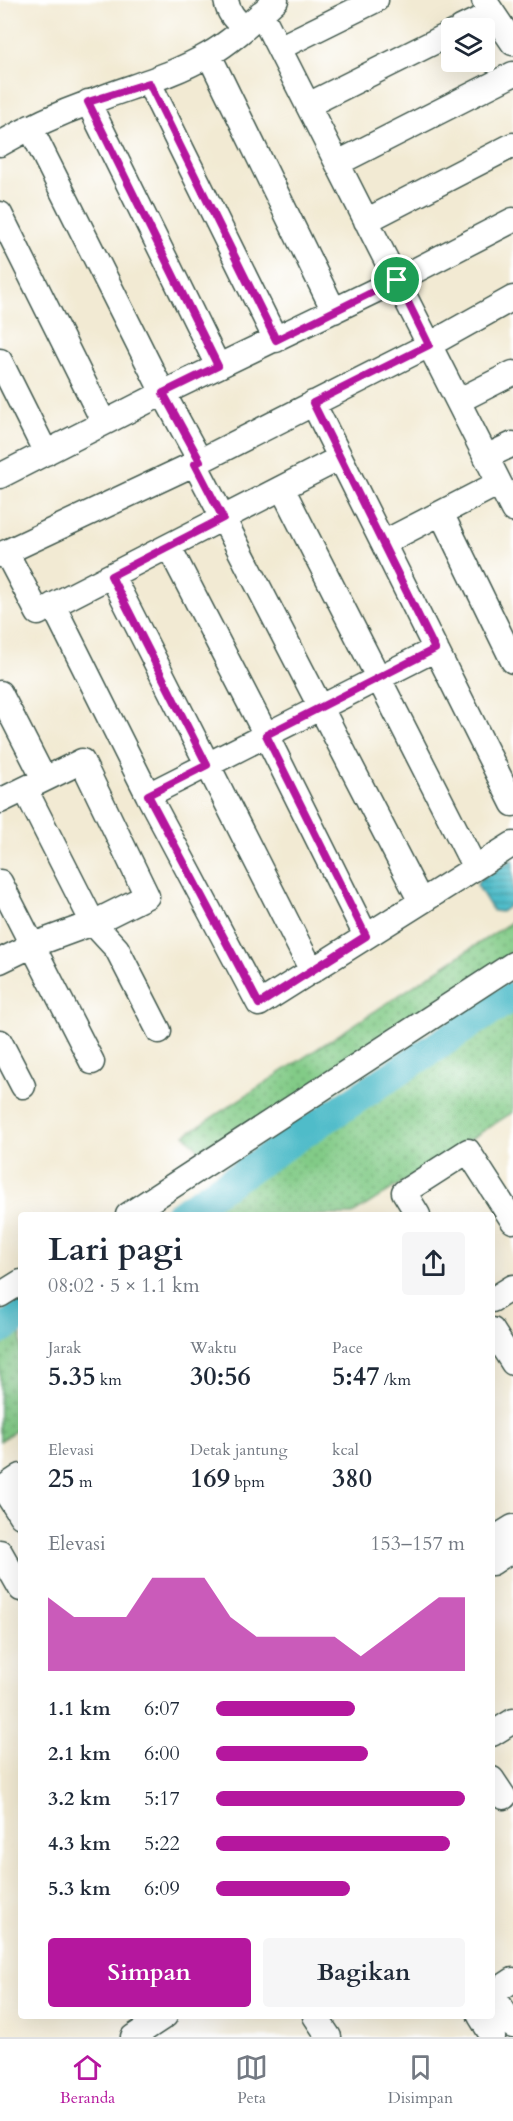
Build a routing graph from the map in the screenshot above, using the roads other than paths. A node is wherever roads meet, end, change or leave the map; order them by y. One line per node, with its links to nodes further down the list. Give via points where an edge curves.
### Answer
1 (226, 0): 4 (street, via 233,18)
2 (376, 0): 8 (street)
3 (488, 6): 5 (street); 7 (street)
4 (261, 14): 8 (street); 9 (street)
5 (473, 18)
6 (441, 38): 13 (street)
7 (513, 43)
8 (279, 48): 13 (street)
9 (208, 55): 11 (street); 23 (street)
10 (513, 74): 17 (street)
11 (149, 83): 12 (street); 24 (street)
12 (88, 102): 14 (street); 27 (street)
13 (308, 105): 17 (street)
14 (30, 127): 15 (street); 29 (street)
15 (0, 144)
16 (513, 145): 19 (street)
17 (338, 163): 19 (street)
18 (0, 213): 32 (street)
19 (366, 220): 21 (street)
20 (513, 220): 21 (street)
21 (397, 280): 23 (street); 25 (street)
22 (513, 298): 25 (street)
23 (334, 311): 24 (street)
24 (276, 340): 27 (street)
25 (429, 345): 30 (street); 31 (street)
26 (0, 361): 34 (street)
27 (218, 366): 29 (street)
28 (513, 373): 30 (street)
29 (163, 393): 32 (street); 37 (street)
30 (458, 401): 35 (street)
31 (313, 403): 36 (street); 37 (street)
32 (104, 423): 34 (street)
33 (513, 444): 35 (street)
34 (46, 453): 38 (street)
35 (486, 457): 39 (street)
36 (340, 458): 40 (street); 44 (street)
37 (198, 462): 43 (street); 46 (street)
38 (0, 476)
39 (499, 483): 41 (street); 42 (street)
40 (282, 488): 43 (street); 51 (street)
41 (513, 510)
42 (441, 513): 44 (street); 50 (street)
43 (223, 518): 45 (street); 53 (street)
44 (383, 543): 49 (street)
45 (169, 547): 47 (street); 54 (street)
46 (3, 554): 48 (street, via 38,614)
47 (111, 576): 48 (street); 55 (street)
48 (53, 605): 57 (street)
49 (435, 649): 51 (street); 59 (street)
50 (513, 661)
51 (377, 678): 53 (street); 61 (street)
52 (0, 693): 56 (street)
53 (321, 707): 54 (street); 63 (street)
54 (266, 735): 55 (street); 65 (street)
55 (207, 765): 57 (street); 69 (street)
56 (35, 784): 58 (street); 64 (street); 64 (street, via 82,761 147,896)
57 (148, 795): 69 (street, via 259,1004)
58 (0, 801)
59 (513, 804)
60 (513, 844): 61 (street)
61 (475, 868): 63 (street)
62 (0, 882): 66 (street)
63 (421, 902): 65 (street)
64 (93, 923): 66 (street); 70 (street, via 117,949)
65 (366, 936): 69 (street)
66 (33, 945): 67 (street); 72 (street)
67 (0, 961)
68 (513, 964): 74 (street)
69 (312, 971)
70 (159, 1031)
71 (0, 1042): 73 (street)
72 (92, 1062)
73 (23, 1086)
74 (133, 1212)
75 (416, 1212): 76 (street, via 404,1192 468,1151)
76 (513, 1221)
77 (18, 1284): 79 (street)
78 (513, 1287): 80 (street)
79 (0, 1295)
80 (495, 1298)
81 (495, 1335): 82 (street)
82 (513, 1363)
83 (18, 1478): 84 (street, via 3,1488)
84 (18, 1511)
85 (0, 1552): 86 (street)
86 (18, 1585)
87 (513, 1721): 88 (street)
88 (495, 1732)
89 (513, 1980): 90 (street)
90 (495, 1992)
91 (495, 1999): 95 (street)
92 (160, 2019): 96 (street)
93 (317, 2019): 97 (street)
94 (482, 2019): 98 (street)
95 (513, 2026)
96 (133, 2037)
97 (328, 2037)
98 (493, 2037)

